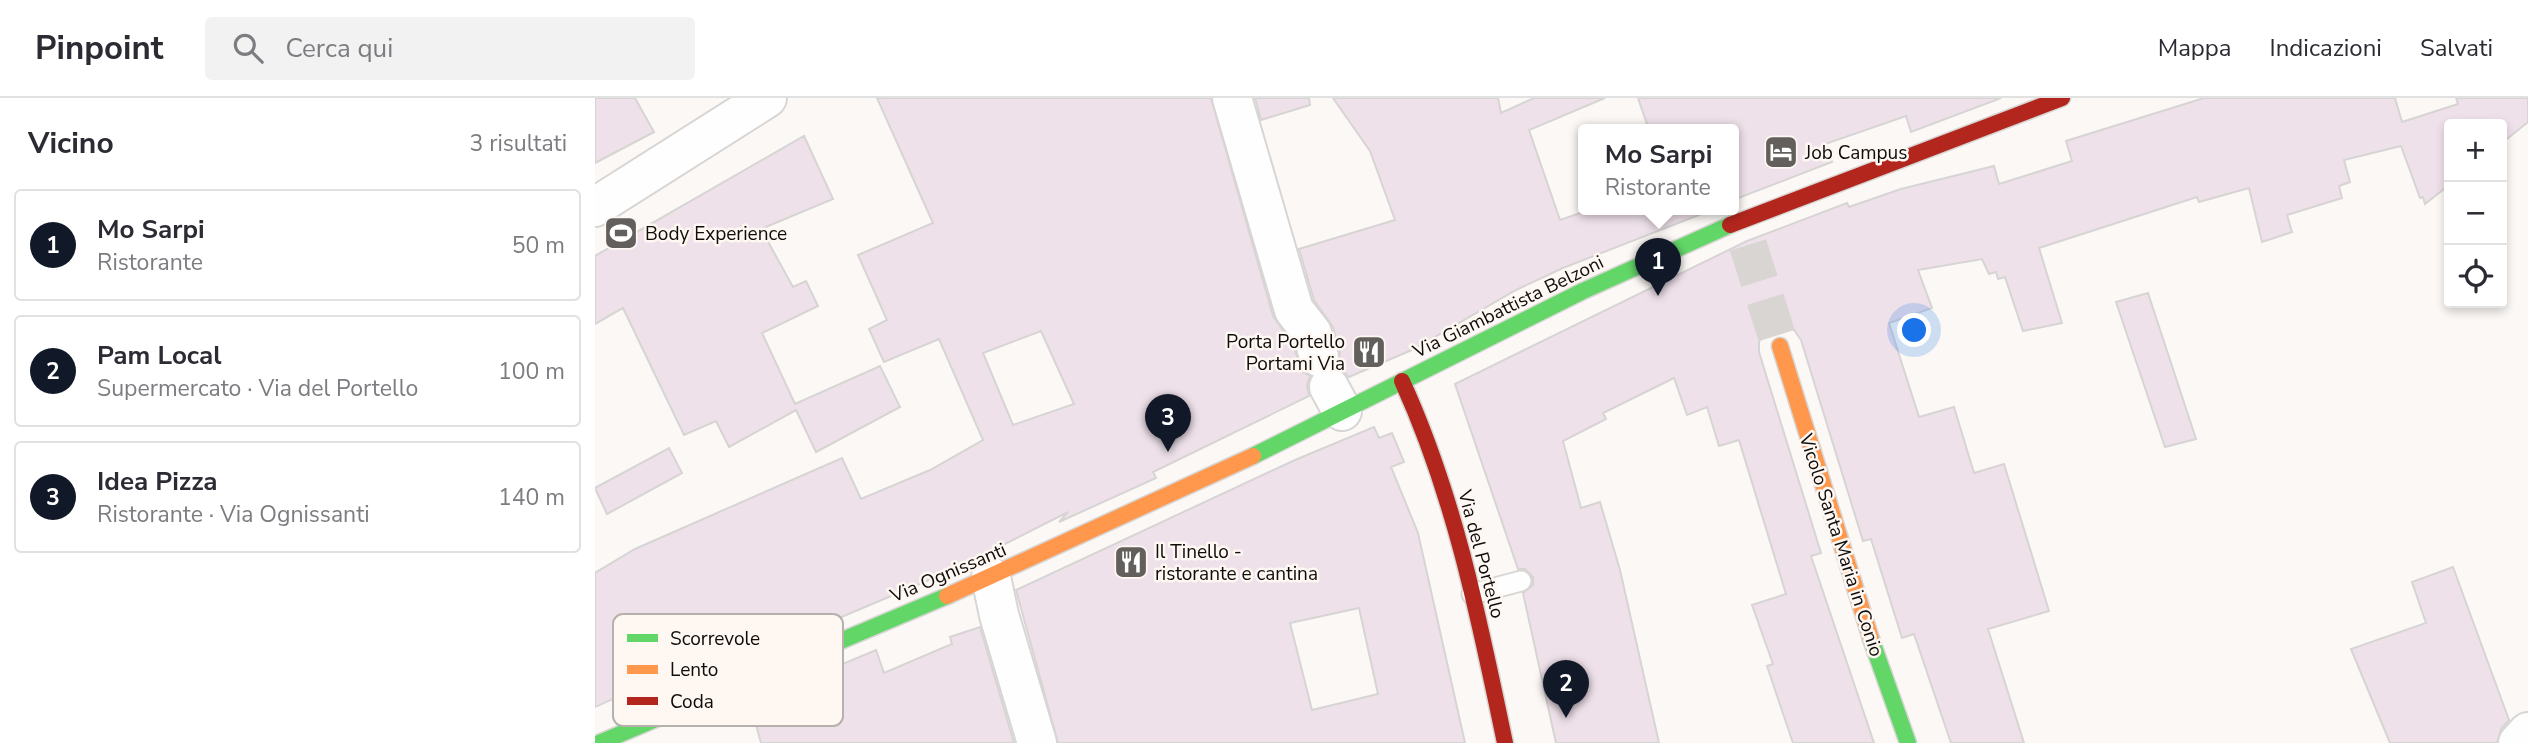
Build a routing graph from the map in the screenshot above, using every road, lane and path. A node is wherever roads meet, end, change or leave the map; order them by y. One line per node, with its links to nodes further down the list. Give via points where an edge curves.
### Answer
1 (767, 98): 4 (street)
2 (1232, 98): 7 (street, via 1294,310 1312,333)
3 (2062, 98): 6 (street, Via Giambattista Belzoni, via 1744,233 1583,291)
4 (595, 207)
5 (1780, 346): 17 (street, Vicolo Santa Maria in Conio, via 1872,644)
6 (1402, 381): 7 (street, Via Giambattista Belzoni); 10 (street, Via del Portello, via 1438,466)
7 (1325, 396): 8 (street, Via Ognissanti, via 1214,476)
8 (991, 577): 11 (street, Via Ognissanti); 15 (street)
9 (1521, 581): 10 (lane)
10 (1472, 594): 16 (street, Via del Portello)
11 (843, 640)
12 (639, 726): 14 (street, Via Ognissanti)
13 (2528, 732): 18 (street)
14 (599, 743)
15 (1037, 743)
16 (1505, 743)
17 (1908, 743)
18 (2518, 743)

